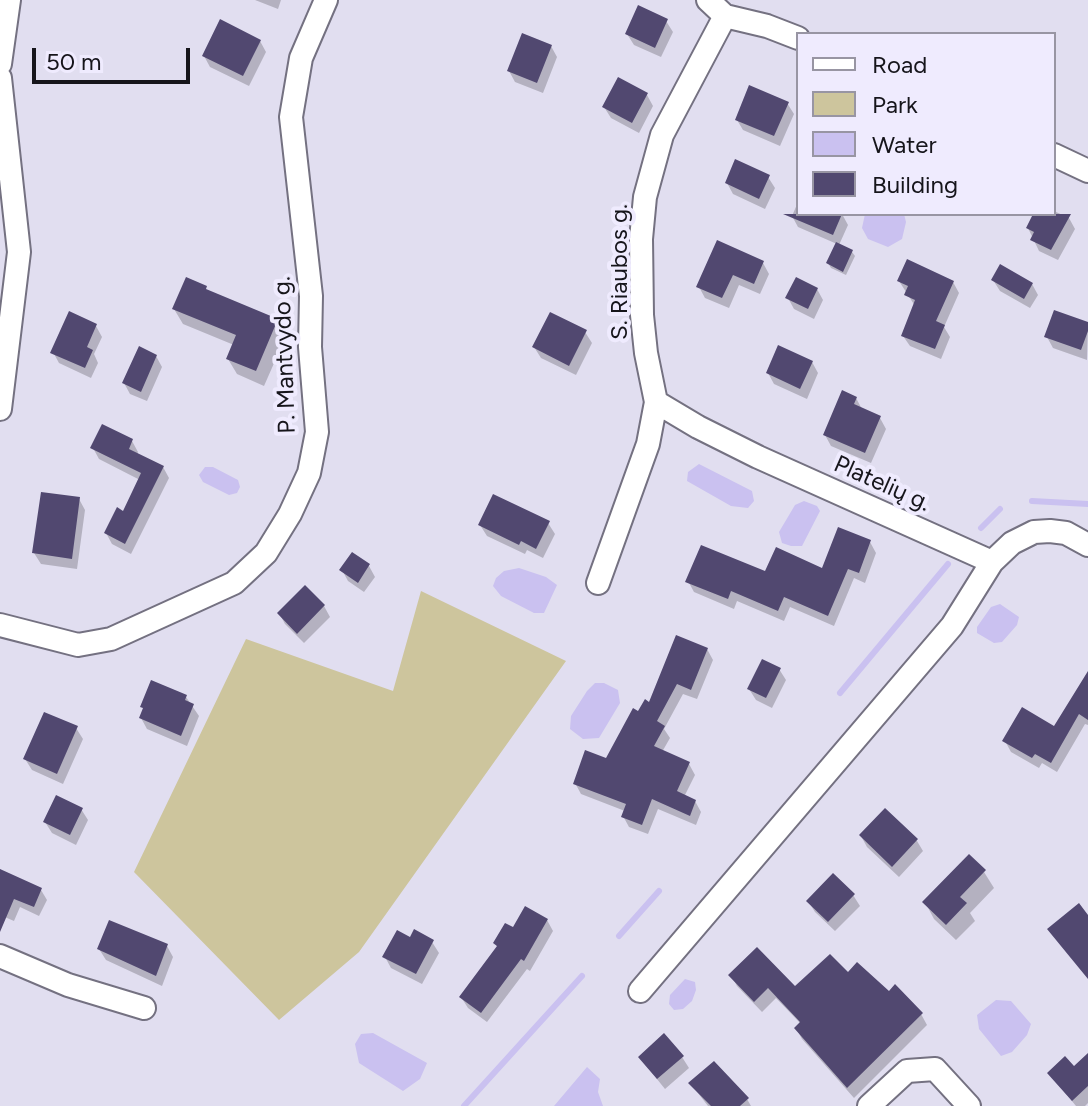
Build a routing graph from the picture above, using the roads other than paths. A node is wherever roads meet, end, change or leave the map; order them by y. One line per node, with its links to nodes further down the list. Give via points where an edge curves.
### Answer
1 (9, 0): 6 (street)
2 (326, 0): 15 (street, P. Mantvydo g., via 301,58 291,117 311,296 317,432 309,473 290,514 266,553 234,583 111,639 78,645)
3 (708, 0): 4 (street)
4 (725, 16): 5 (street); 10 (street, S. Riaubos g., via 662,135 645,197 642,315)
5 (796, 37)
6 (0, 64)
7 (0, 78): 11 (street, via 19,252)
8 (1056, 156): 9 (street)
9 (1088, 171)
10 (656, 402): 13 (street, Platelių g., via 758,457); 14 (street, S. Riaubos g., via 648,444)
11 (0, 409)
12 (1088, 545): 13 (street, via 1066,533 1034,532)
13 (992, 562): 17 (street, via 952,626)
14 (598, 583)
15 (0, 625)
16 (0, 956): 18 (street, via 68,985)
17 (640, 991)
18 (144, 1008)
19 (869, 1106): 20 (street, via 907,1071 935,1069)
20 (969, 1106)

